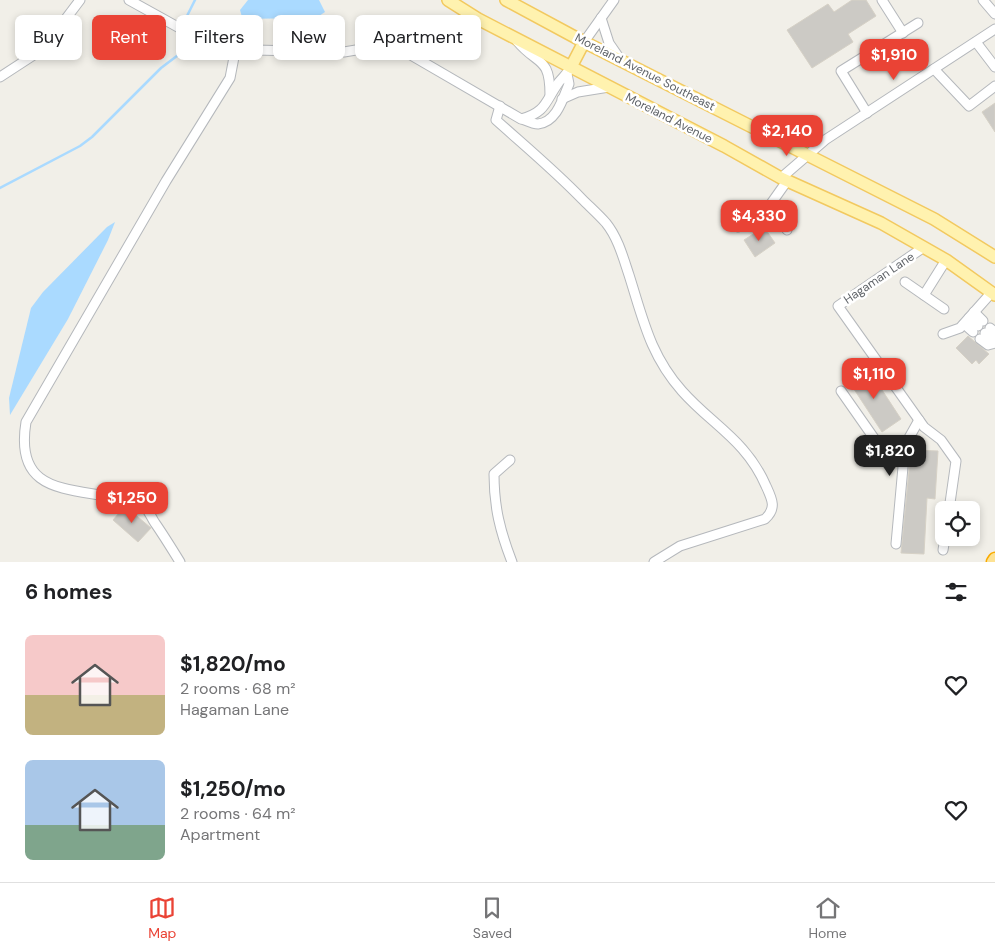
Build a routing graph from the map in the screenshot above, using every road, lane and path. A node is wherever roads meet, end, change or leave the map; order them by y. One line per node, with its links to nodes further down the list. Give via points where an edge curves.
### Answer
1 (80, 0): 23 (street, via 43,49)
2 (129, 0): 11 (street)
3 (448, 0): 14 (main road, Moreland Avenue)
4 (506, 0): 15 (main road, Moreland Avenue Southeast)
5 (614, 0): 9 (street)
6 (882, 0): 13 (street)
7 (983, 0): 8 (street)
8 (995, 14)
9 (601, 18): 15 (street); 19 (street, via 609,43)
10 (918, 23): 13 (street)
11 (176, 26)
12 (995, 29): 16 (street)
13 (903, 32): 29 (street, via 841,71)
14 (513, 37): 22 (main road, Moreland Avenue); 26 (street, via 526,53 547,68)
15 (584, 42): 19 (main road, Moreland Avenue Southeast); 22 (main road)
16 (976, 42): 20 (street); 21 (street)
17 (263, 50): 28 (street, via 344,52 392,44)
18 (233, 60): 55 (street, via 230,78 166,181 26,422 23,438 29,466 49,485 132,501 145,507)
19 (622, 61): 31 (main road, Moreland Avenue Southeast)
20 (995, 67)
21 (934, 69): 24 (street, via 969,106); 29 (street)
22 (569, 71): 25 (main road, Moreland Avenue); 26 (street); 27 (street, via 570,84)
23 (0, 77)
24 (995, 86)
25 (609, 87): 27 (street, via 583,91); 32 (main road, Moreland Avenue)
26 (548, 99): 30 (street, via 533,116)
27 (562, 99): 30 (street, via 558,109 546,121 537,124)
28 (500, 106): 30 (street); 57 (street, via 496,120 606,223 620,249 650,344 659,361 682,391 732,436 760,472 773,502 771,513 764,519 680,546)
29 (867, 113): 31 (street)
30 (521, 119)
31 (809, 155): 32 (street); 37 (main road, Moreland Avenue Southeast, via 934,219)
32 (784, 180): 33 (street); 36 (main road, Moreland Avenue, via 881,223)
33 (770, 205): 34 (street); 35 (street)
34 (738, 228)
35 (787, 230)
36 (924, 247): 38 (main road, Moreland Avenue); 48 (street, Hagaman Lane, via 838,306)
37 (995, 257)
38 (946, 260): 40 (main road, Moreland Avenue); 41 (street)
39 (905, 282): 41 (street)
40 (993, 293): 43 (street)
41 (924, 295): 42 (street)
42 (944, 309)
43 (969, 318): 44 (street); 44 (street); 45 (street, via 960,328)
44 (983, 330): 46 (street, via 988,345)
45 (943, 334)
46 (995, 342)
47 (842, 391): 49 (street, via 876,441)
48 (919, 420): 49 (street); 51 (street, Hagaman Lane, via 941,440 956,461)
49 (906, 443): 52 (street)
50 (510, 460): 56 (street, via 494,474 494,494 499,528)
51 (950, 501)
52 (896, 544)
53 (943, 546): 54 (street)
54 (943, 550)
55 (180, 562)
56 (512, 562)
57 (654, 562)

